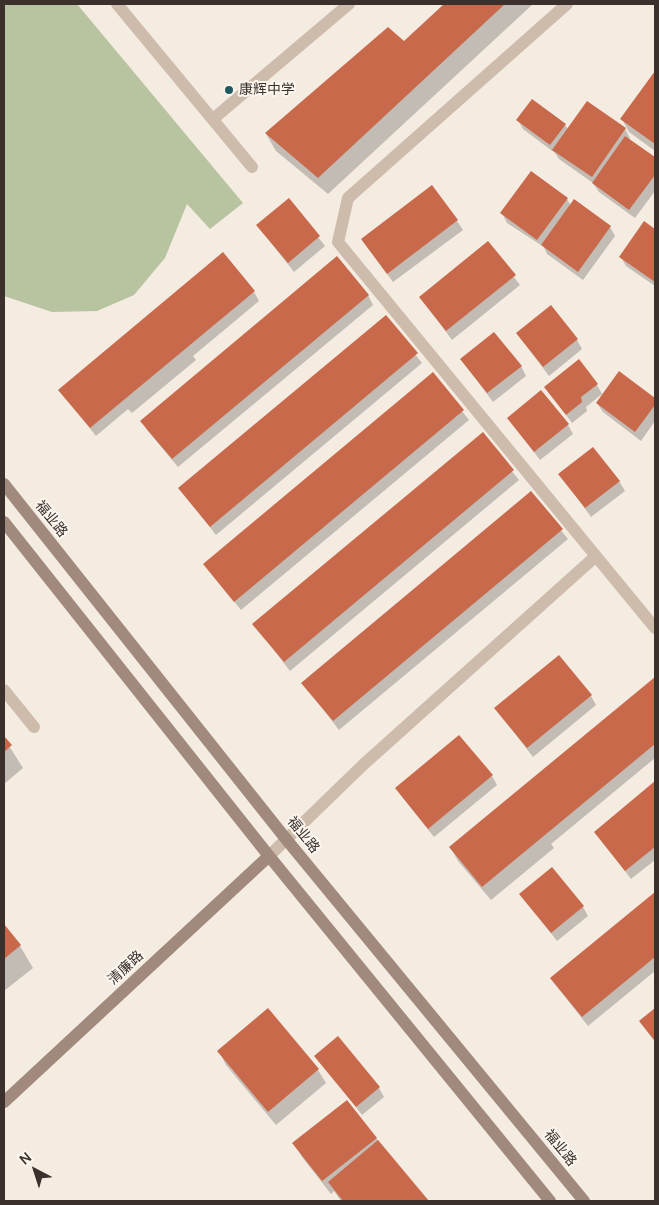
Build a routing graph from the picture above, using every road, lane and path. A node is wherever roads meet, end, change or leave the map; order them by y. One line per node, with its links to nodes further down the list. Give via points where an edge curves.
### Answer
1 (117, 4): 4 (street)
2 (348, 4): 4 (street)
3 (567, 4): 8 (street, via 348,198 338,242)
4 (212, 120): 5 (street)
5 (252, 167)
6 (4, 484): 12 (street, 福业路)
7 (4, 522): 13 (street)
8 (596, 556): 9 (street); 12 (street)
9 (655, 628)
10 (4, 690): 11 (street)
11 (34, 727)
12 (286, 838): 13 (street); 16 (street, 福业路)
13 (269, 856): 14 (street, 清廉路); 15 (street)
14 (4, 1102)
15 (550, 1201)
16 (584, 1201)

